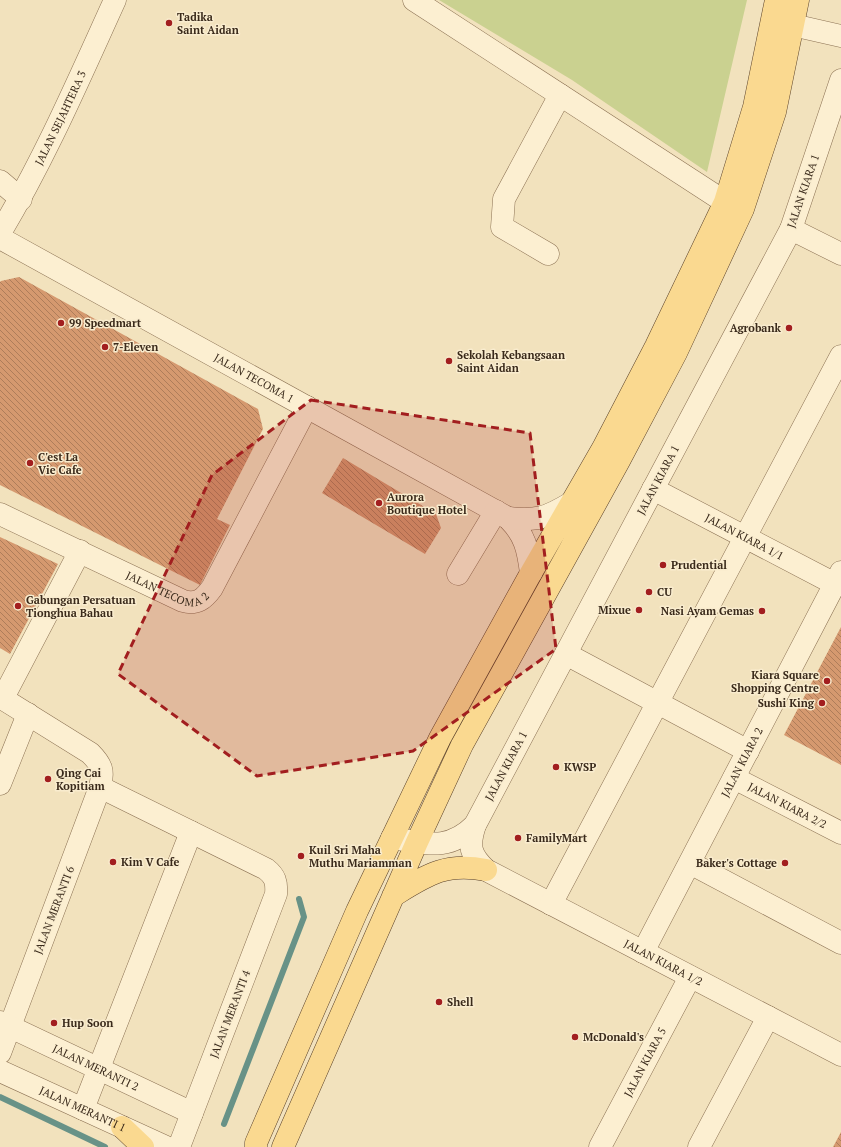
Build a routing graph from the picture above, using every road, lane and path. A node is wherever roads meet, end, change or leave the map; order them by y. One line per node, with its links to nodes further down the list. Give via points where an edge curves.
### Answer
1 (115, 0): 10 (street, JALAN SEJAHTERA 3, via 41,160)
2 (414, 0): 8 (street)
3 (798, 0): 5 (main road)
4 (774, 10): 5 (street); 11 (main road)
5 (792, 25): 6 (street); 11 (main road, via 775,112)
6 (841, 36)
7 (841, 80): 12 (street, JALAN KIARA 1)
8 (560, 95): 11 (street); 15 (street, via 504,199 502,227)
9 (0, 181): 10 (street)
10 (20, 198): 13 (street, JALAN SEJAHTERA 3)
11 (734, 206): 20 (main road); 40 (main road, via 669,367 620,461 462,745)
12 (791, 229): 16 (street); 19 (street, JALAN KIARA 1)
13 (0, 233)
14 (0, 238): 18 (street, JALAN TECOMA 1)
15 (548, 254)
16 (841, 254)
17 (841, 356): 23 (street)
18 (307, 407): 22 (street, JALAN TECOMA 1); 24 (street, JALAN TECOMA 2, via 212,588 202,600 195,603 183,601)
19 (653, 489): 23 (street, JALAN KIARA 1/1); 28 (street, JALAN KIARA 1)
20 (571, 503): 22 (street, via 551,515 538,519 526,520); 25 (main road)
21 (0, 514): 24 (street, JALAN TECOMA 2)
22 (502, 514): 25 (street, via 518,528 524,539); 26 (street)
23 (745, 537): 27 (street, JALAN KIARA 1/1); 30 (street)
24 (80, 551): 29 (street)
25 (531, 573): 39 (main road, via 440,738)
26 (458, 574)
27 (838, 578): 32 (street, JALAN KIARA 2)
28 (566, 654): 30 (street); 36 (street, JALAN KIARA 1)
29 (1, 698): 31 (street)
30 (657, 703): 32 (street); 44 (street)
31 (28, 714): 33 (street, via 97,759); 35 (street)
32 (748, 751): 34 (street, JALAN KIARA 2)
33 (101, 777): 37 (street); 49 (street, JALAN MERANTI 6)
34 (734, 778): 38 (street, JALAN KIARA 2/2); 41 (street, JALAN KIARA 2)
35 (0, 784)
36 (475, 825): 40 (street, via 466,835 454,841 442,844); 42 (street, JALAN KIARA 1, via 471,845 473,854)
37 (191, 832): 52 (street); 55 (street, JALAN MERANTI 4, via 266,869 276,881 276,894)
38 (841, 833)
39 (392, 838): 40 (street); 57 (main road)
40 (417, 842): 43 (main road)
41 (690, 863): 45 (street); 46 (street, JALAN KIARA 2)
42 (486, 870): 43 (main road, via 469,867 438,871 420,878); 44 (street, JALAN KIARA 1/2)
43 (393, 896): 61 (main road)
44 (551, 904): 46 (street, JALAN KIARA 1/2)
45 (841, 943)
46 (644, 952): 47 (street, JALAN KIARA 1/2)
47 (690, 977): 48 (street, JALAN KIARA 1/2); 62 (street, JALAN KIARA 5)
48 (768, 1017): 51 (street, JALAN KIARA 1/2); 63 (street)
49 (5, 1024): 50 (street, JALAN MERANTI 6); 52 (street, JALAN MERANTI 2)
50 (0, 1053)
51 (841, 1055)
52 (99, 1069): 54 (street); 55 (street, JALAN MERANTI 2)
53 (0, 1071): 54 (street, JALAN MERANTI 1)
54 (83, 1110): 56 (street, JALAN MERANTI 1)
55 (192, 1114): 60 (street, JALAN MERANTI 4)
56 (122, 1127): 58 (main road); 59 (street, JALAN MERANTI 1)
57 (253, 1146)
58 (143, 1147)
59 (166, 1147)
60 (179, 1147)
61 (283, 1147)
62 (600, 1147)
63 (699, 1147)

